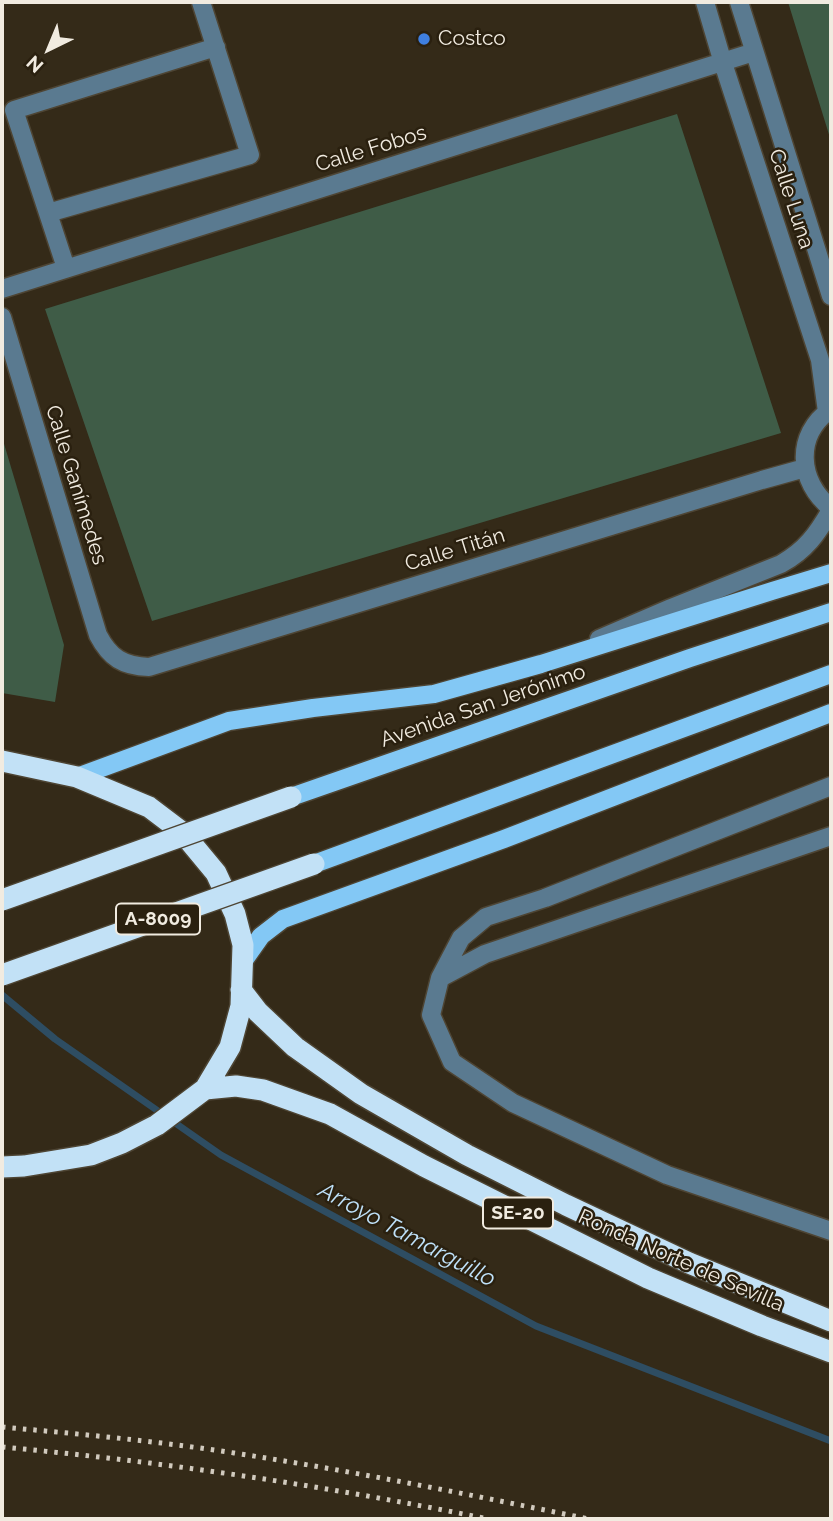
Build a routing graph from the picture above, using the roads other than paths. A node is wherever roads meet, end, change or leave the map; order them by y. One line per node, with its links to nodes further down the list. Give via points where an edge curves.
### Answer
1 (201, 2): 4 (street)
2 (705, 2): 6 (street, Calle Luna)
3 (739, 2): 5 (street, Calle Luna)
4 (216, 47): 7 (street, via 14,110); 7 (street, via 250,155)
5 (754, 52): 6 (street, Calle Fobos); 10 (street, Calle Luna)
6 (723, 62): 8 (street, Calle Fobos); 12 (street, Calle Luna, via 820,360)
7 (48, 214): 8 (street)
8 (66, 268): 9 (street, Calle Fobos)
9 (2, 289)
10 (831, 296)
11 (2, 317): 17 (street, Calle Ganímedes, via 98,635)
12 (829, 411): 13 (street, via 808,437)
13 (805, 468): 14 (street, via 814,491); 17 (street, Calle Titán, via 149,667)
14 (831, 509): 18 (street, via 807,547 781,564)
15 (831, 573): 18 (main road)
16 (831, 612): 24 (main road, Avenida San Jerónimo)
17 (118, 660)
18 (541, 664): 22 (main road, via 434,694 229,721)
19 (831, 674): 26 (main road)
20 (831, 713): 28 (main road, via 284,919 261,936)
21 (2, 761): 22 (highway)
22 (77, 777): 28 (highway, via 149,807 182,832 214,870 226,893 243,945)
23 (831, 786): 30 (street, via 486,917 461,939)
24 (290, 797): 27 (highway, bridge)
25 (831, 836): 30 (street, via 485,954)
26 (314, 863): 29 (highway, A-8009, bridge)
27 (2, 900)
28 (242, 963): 31 (highway)
29 (2, 975)
30 (440, 978): 34 (street, via 431,1015 452,1062 513,1102 667,1175)
31 (241, 990): 32 (highway, via 230,1047); 35 (highway, Ronda Norte de Sevilla / SE-20, via 295,1047 361,1094 467,1155 689,1263)
32 (205, 1089): 33 (highway, via 157,1125 91,1155); 36 (highway, Ronda Norte de Sevilla / SE-20, via 236,1086 263,1090 330,1114 648,1278)
33 (2, 1167)
34 (831, 1231)
35 (831, 1321)
36 (831, 1352)

